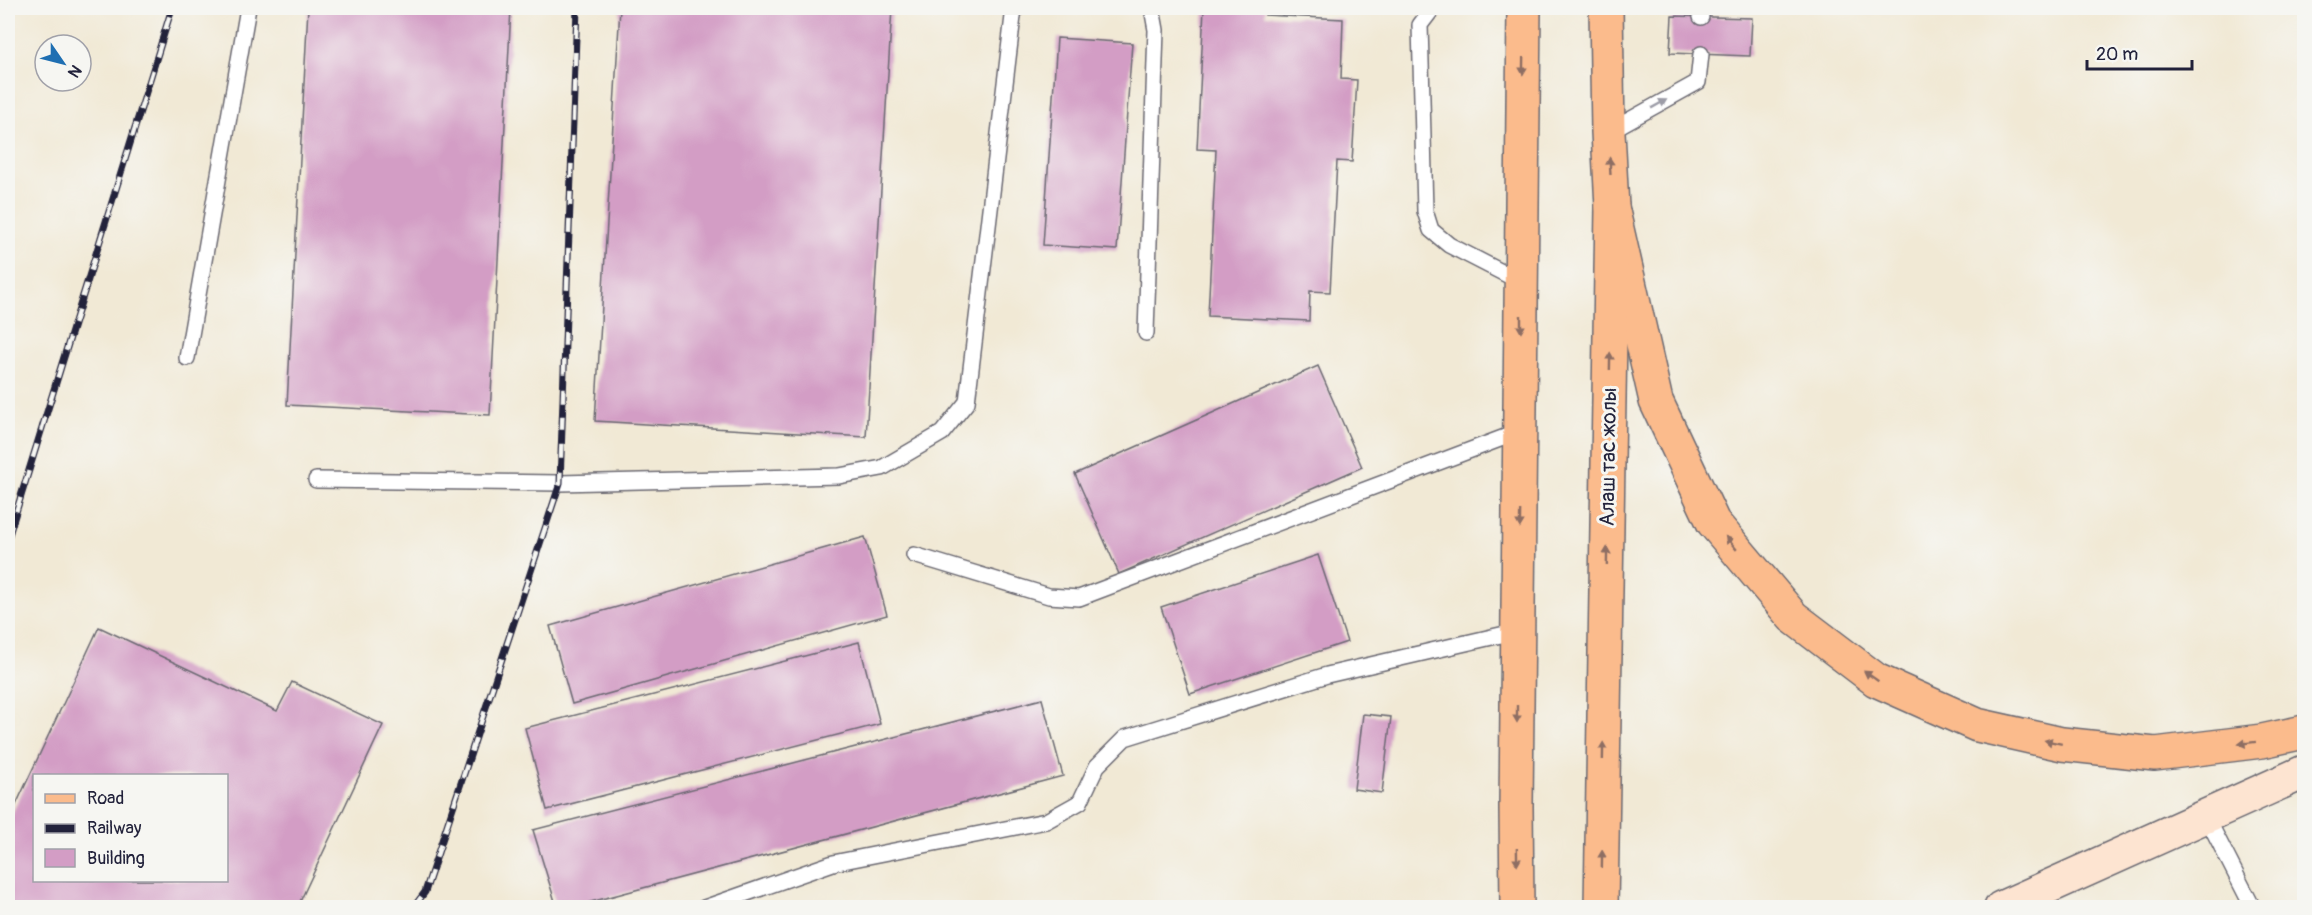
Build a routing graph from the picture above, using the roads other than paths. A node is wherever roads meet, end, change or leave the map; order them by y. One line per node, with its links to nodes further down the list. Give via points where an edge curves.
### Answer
1 (248, 8): 12 (lane)
2 (1014, 8): 14 (lane, via 967,402 942,433 882,468 839,476 560,483)
3 (1152, 8): 11 (lane, via 1156,30)
4 (1433, 8): 10 (lane, via 1420,25 1425,211 1431,230 1449,245)
5 (1524, 8): 10 (main road, one-way to 10)
6 (1606, 8): 8 (main road, Алаш тас жолы)
7 (1701, 54): 8 (lane, one-way to 7, via 1698,82)
8 (1608, 132): 9 (main road, Алаш тас жолы, one-way to 8)
9 (1612, 207): 17 (main road, one-way to 9, via 2156,754 2062,744 1977,725 1876,680 1839,652 1793,617 1713,522 1656,401); 22 (main road, Алаш тас жолы, one-way to 9)
10 (1521, 282): 13 (main road, one-way to 13)
11 (1146, 333)
12 (187, 358)
13 (1521, 431): 15 (lane, via 1079,598 1049,596); 16 (main road, one-way to 16)
14 (316, 480)
15 (914, 555)
16 (1518, 631): 20 (lane, via 1327,675 1125,738 1097,766 1080,802 1046,821 833,864); 21 (main road, one-way to 21)
17 (2304, 732)
18 (2304, 772): 19 (main road)
19 (2206, 816): 23 (main road); 24 (lane)
20 (704, 908)
21 (1517, 908)
22 (1601, 908)
23 (2001, 908)
24 (2253, 908)

